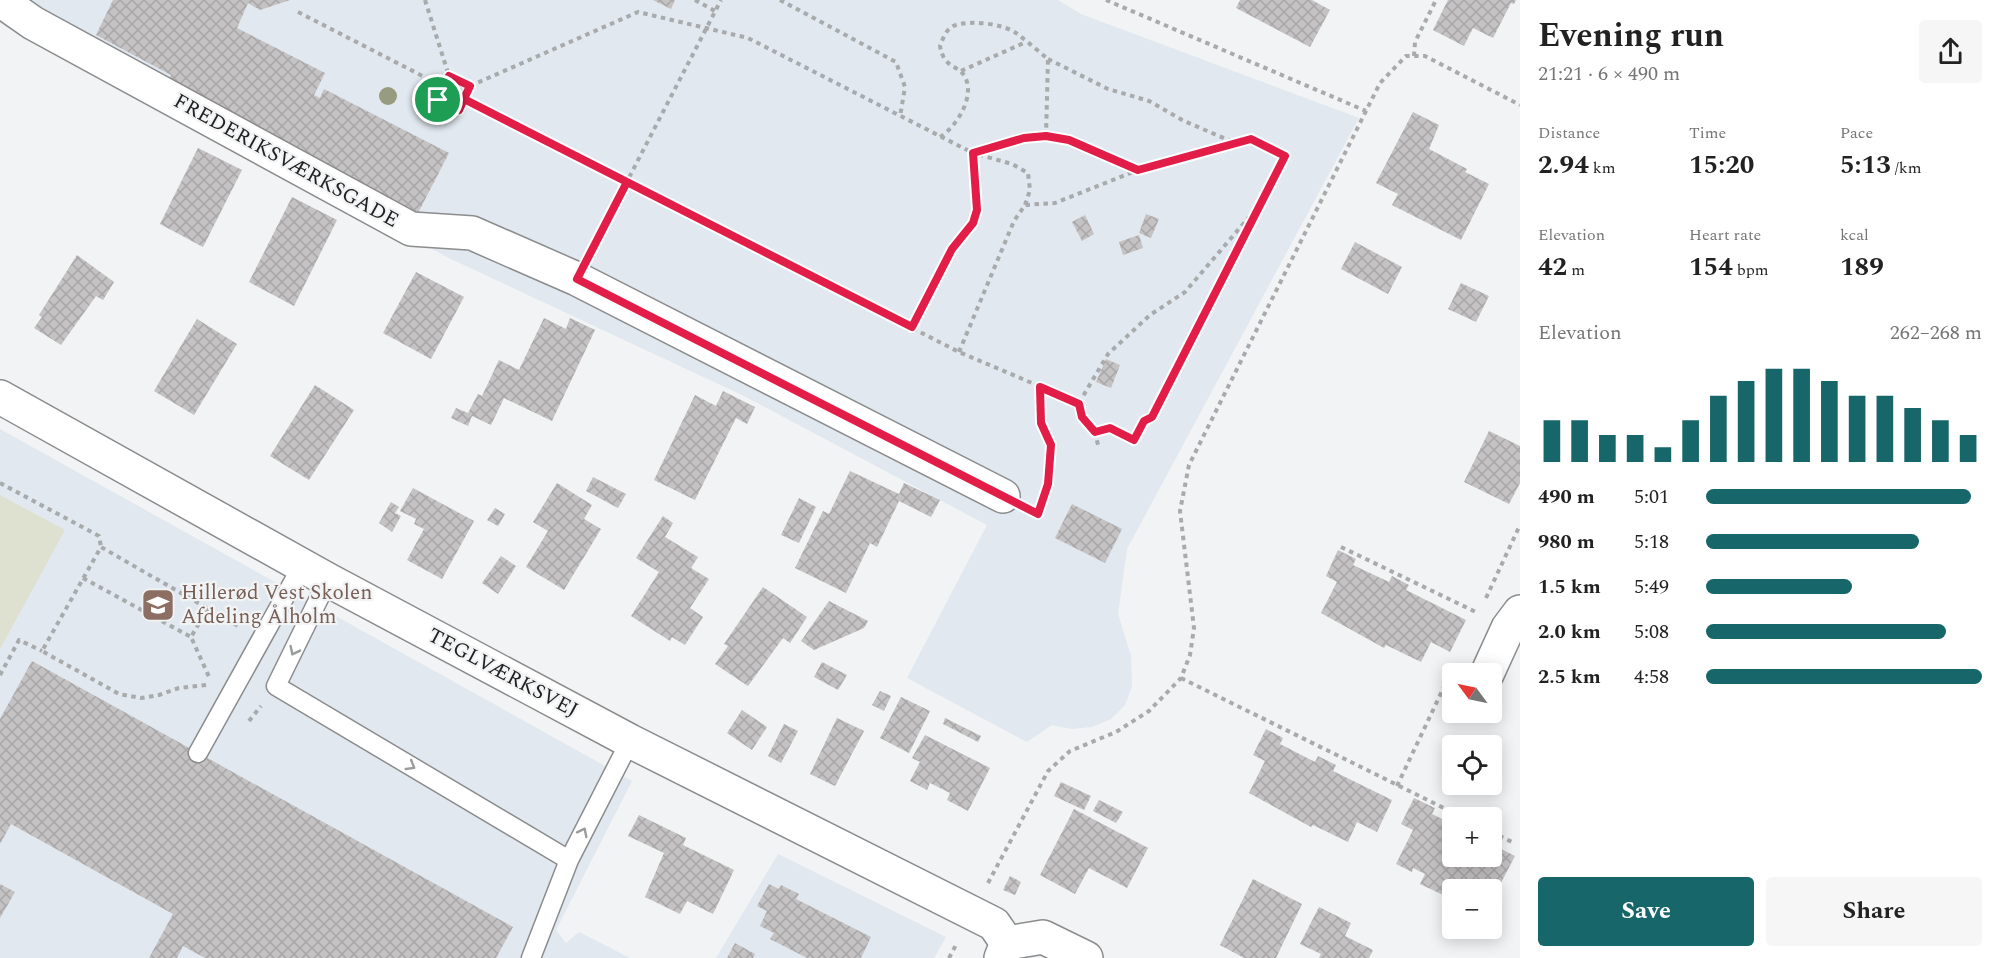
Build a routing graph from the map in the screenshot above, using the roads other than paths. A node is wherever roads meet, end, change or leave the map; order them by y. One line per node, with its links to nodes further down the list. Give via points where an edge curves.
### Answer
1 (0, 0): 3 (street, FREDERIKSVÆRKSGADE, via 33,23 411,229 472,233 577,279)
2 (0, 397): 4 (street, TEGLVÆRKSVEJ)
3 (1003, 496)
4 (315, 573): 7 (street, TEGLVÆRKSVEJ); 8 (lane); 9 (lane, one-way to 9, via 276,686)
5 (1520, 612): 6 (street)
6 (1491, 663)
7 (630, 741): 9 (lane, one-way to 7); 10 (street, TEGLVÆRKSVEJ, via 994,924)
8 (198, 753)
9 (569, 860): 11 (lane)
10 (1004, 950): 12 (street, TEGLVÆRKSVEJ, via 1043,937)
11 (531, 958)
12 (1086, 958)

